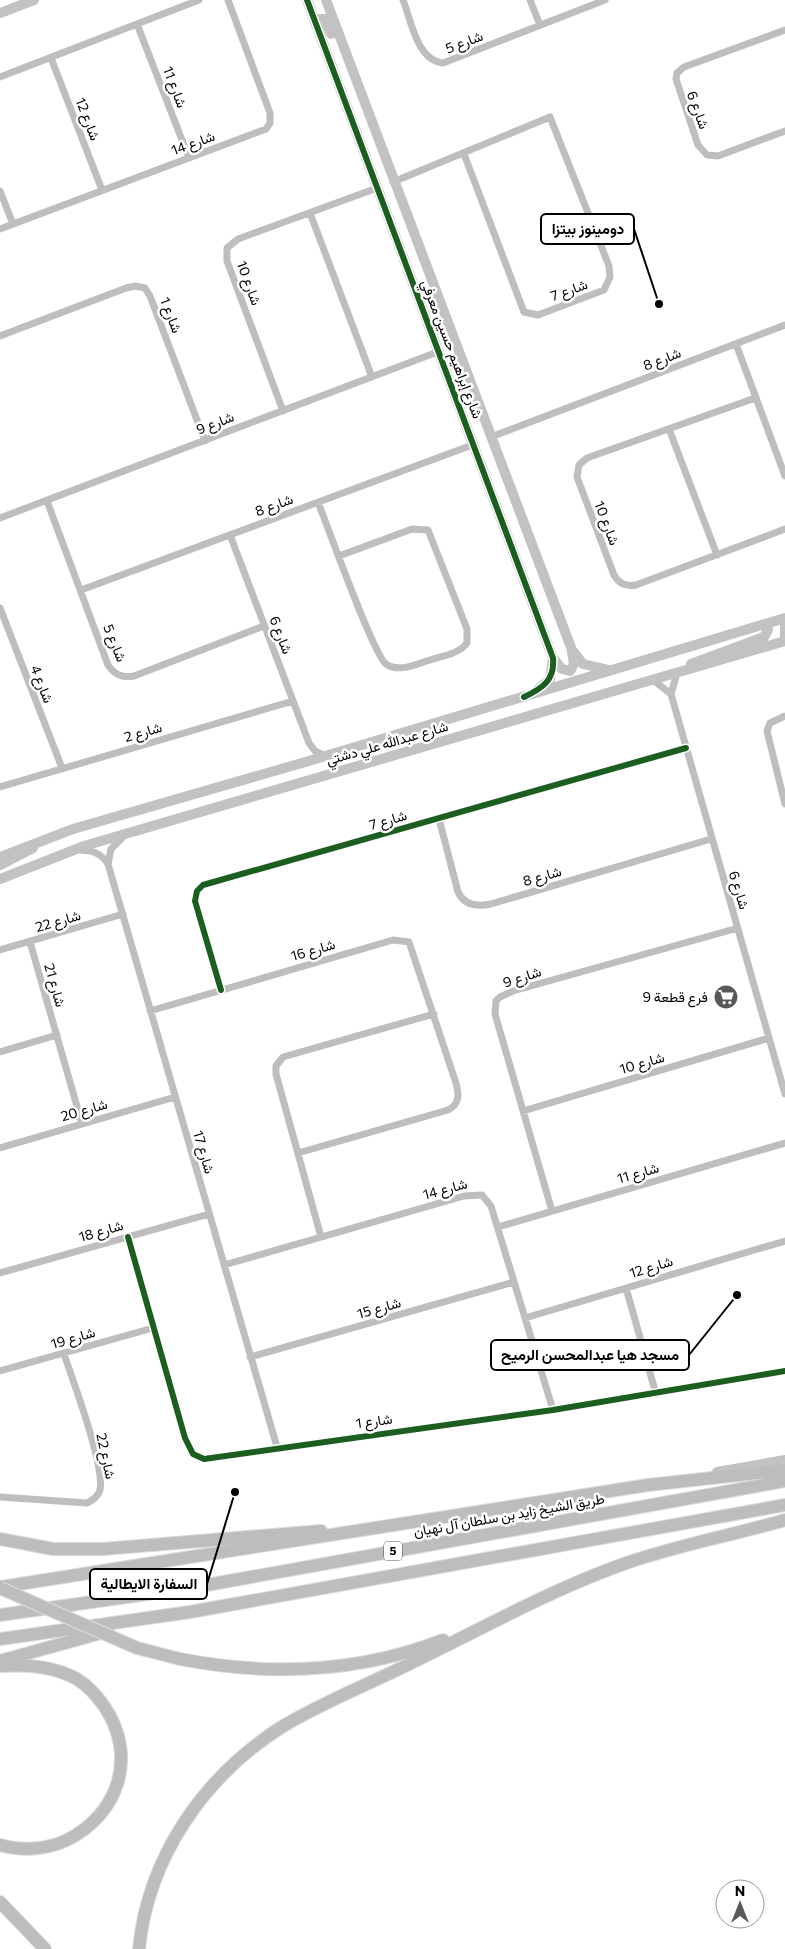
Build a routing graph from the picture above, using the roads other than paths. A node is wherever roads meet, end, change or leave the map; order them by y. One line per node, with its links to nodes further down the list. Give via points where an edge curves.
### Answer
1 (34, 0): 10 (main road)
2 (199, 0): 11 (street)
3 (228, 0): 20 (street, شارع 14, via 269,109 270,123 264,130)
4 (307, 0): 12 (main road, شارع إبراهيم حسين معرفي)
5 (326, 0): 15 (main road, شارع إبراهيم حسين معرفي)
6 (403, 0): 13 (street, شارع 5, via 422,51 434,62 448,62)
7 (530, 0): 13 (street)
8 (605, 0): 9 (street, شارع 5)
9 (595, 2): 13 (street, شارع 5)
10 (0, 13)
11 (137, 24): 16 (street); 20 (street, شارع 11)
12 (316, 26): 15 (main road, via 318,19 326,20 337,46); 22 (main road, شارع إبراهيم حسين معرفي)
13 (540, 26)
14 (785, 30): 18 (street, شارع 6, via 684,66 676,79 677,90 698,145 707,155 718,156)
15 (347, 57): 21 (main road, شارع إبراهيم حسين معرفي)
16 (51, 58): 17 (street); 23 (street, شارع 12)
17 (0, 77)
18 (785, 131)
19 (464, 154): 19 (street, شارع 7, via 524,312 538,315 604,290 610,277 608,266 550,117); 21 (street, شارع 7)
20 (189, 158): 23 (street, شارع 14)
21 (394, 182): 36 (main road, شارع إبراهيم حسين معرفي)
22 (377, 188): 25 (street, شارع 10); 31 (main road, شارع إبراهيم حسين معرفي)
23 (102, 190): 26 (street, شارع 14)
24 (0, 191): 26 (street)
25 (310, 213): 32 (street); 34 (street, شارع 10, via 238,239 226,251)
26 (12, 224): 27 (street, شارع 14)
27 (0, 229)
28 (785, 325): 30 (street, شارع 8)
29 (0, 336): 37 (street, شارع 1, via 126,288 145,288)
30 (736, 344): 33 (street); 36 (street, شارع 8)
31 (440, 351): 32 (street, شارع 9); 38 (main road, شارع إبراهيم حسين معرفي)
32 (372, 377): 34 (street, شارع 9)
33 (755, 398): 35 (street, شارع 10); 39 (street)
34 (284, 410): 37 (street, شارع 9)
35 (669, 429): 45 (street); 45 (street, شارع 10, via 582,461 577,472 582,491 614,575 623,584 636,585)
36 (491, 437): 55 (main road, شارع إبراهيم حسين معرفي)
37 (205, 441): 40 (street, شارع 9)
38 (475, 444): 41 (street, شارع 8); 56 (main road, شارع إبراهيم حسين معرفي)
39 (785, 476)
40 (47, 501): 42 (street, شارع 9); 47 (street, شارع 5)
41 (318, 502): 44 (street, شارع 8); 46 (street)
42 (0, 518)
43 (785, 529): 45 (street, شارع 10)
44 (230, 535): 47 (street, شارع 8); 51 (street, شارع 6)
45 (717, 555)
46 (339, 556): 46 (street, via 412,529 428,530 466,629 467,643 456,652 407,667 393,667 385,663 377,654)
47 (81, 590): 51 (street, شارع 5, via 108,665 123,677 134,676)
48 (0, 608): 68 (street, شارع 4)
49 (785, 618): 50 (main road, شارع عبدالله علي دشتي)
50 (767, 624): 57 (main road, شارع عبدالله علي دشتي); 58 (main road, via 764,637 704,657)
51 (264, 626): 62 (street, شارع 6)
52 (785, 626): 53 (main road)
53 (785, 636)
54 (785, 641): 58 (main road, شارع عبدالله علي دشتي)
55 (572, 650): 56 (main road, via 572,670 562,669); 57 (main road, شارع إبراهيم حسين معرفي, via 577,659 588,666)
56 (553, 658): 61 (main road, via 552,675 547,683)
57 (618, 670): 61 (main road, شارع عبدالله علي دشتي)
58 (677, 673): 59 (main road, شارع عبدالله علي دشتي); 60 (street)
59 (653, 680): 60 (street); 72 (main road, شارع عبدالله علي دشتي)
60 (671, 694): 65 (street, شارع 6)
61 (524, 697): 66 (main road, شارع عبدالله علي دشتي)
62 (293, 701): 64 (street, شارع 6); 68 (street, شارع 2)
63 (785, 716): 70 (street, via 770,723 766,731)
64 (309, 743): 66 (street); 67 (street, via 308,754)
65 (686, 748): 71 (street, شارع 7); 74 (street, شارع 6)
66 (325, 756): 67 (main road, شارع عبدالله علي دشتي)
67 (302, 763): 73 (main road, شارع عبدالله علي دشتي)
68 (62, 768): 69 (street, شارع 2)
69 (0, 787)
70 (785, 804)
71 (439, 819): 74 (street, شارع 8, via 458,892 464,901 476,906); 84 (street, شارع 7, via 200,887 196,906)
72 (130, 833): 75 (main road, شارع عبدالله علي دشتي); 77 (street, via 113,846)
73 (43, 839): 76 (main road, شارع عبدالله علي دشتي); 78 (main road, via 30,851)
74 (711, 839): 81 (street, شارع 6)
75 (71, 851): 77 (street, via 95,852); 79 (main road, شارع عبدالله علي دشتي)
76 (0, 857)
77 (108, 864): 80 (street, شارع 17)
78 (0, 866)
79 (0, 879)
80 (123, 914): 82 (street, شارع 22); 85 (street, شارع 17)
81 (738, 928): 88 (street, شارع 6); 92 (street, شارع 9, via 513,991 498,999 495,1012)
82 (30, 942): 83 (street, شارع 22); 87 (street, شارع 21)
83 (0, 950)
84 (221, 990): 85 (street, شارع 16); 86 (street, شارع 16, via 402,939 412,948)
85 (150, 1010): 91 (street, شارع 17)
86 (434, 1014): 96 (street, via 280,1059 276,1074); 96 (street, شارع 16, via 457,1088 458,1099 454,1107)
87 (57, 1035): 89 (street); 93 (street, شارع 21)
88 (769, 1038): 90 (street, شارع 6); 92 (street, شارع 10)
89 (0, 1052)
90 (785, 1091)
91 (175, 1097): 93 (street, شارع 20); 98 (street, شارع 17)
92 (523, 1111): 97 (street, شارع 9)
93 (82, 1124): 95 (street, شارع 20)
94 (785, 1143): 97 (street, شارع 11)
95 (0, 1148)
96 (298, 1153): 101 (street)
97 (552, 1211): 99 (street, شارع 11)
98 (209, 1214): 100 (street, شارع 18); 103 (street, شارع 17)
99 (498, 1227): 101 (street, شارع 14, via 488,1199 474,1194); 105 (street, شارع 14)
100 (128, 1237): 104 (street, شارع 18); 108 (street, شارع 1)
101 (321, 1237): 103 (street, شارع 14)
102 (785, 1241): 106 (street, شارع 12)
103 (224, 1265): 110 (street, شارع 17)
104 (0, 1273)
105 (514, 1282): 107 (street, شارع 14); 110 (street, شارع 15)
106 (626, 1288): 107 (street, شارع 12); 113 (street)
107 (525, 1318): 114 (street, شارع 14)
108 (153, 1328): 109 (street, شارع 19); 115 (street, شارع 1, via 184,1438 193,1454 210,1459)
109 (64, 1354): 111 (street, شارع 19); 120 (street, شارع 22, via 93,1446 100,1475 99,1492 95,1499 86,1502)
110 (250, 1357): 115 (street, شارع 17)
111 (0, 1371)
112 (785, 1371): 113 (street, شارع 1)
113 (656, 1394): 114 (street, شارع 1)
114 (553, 1410): 115 (street, شارع 1)
115 (277, 1447)
116 (785, 1460): 119 (main road)
117 (785, 1470): 119 (highway)
118 (785, 1481): 127 (highway, طريق الشيخ زايد بن سلطان آل نهيان / 5, via 190,1588)
119 (648, 1485): 123 (highway)
120 (0, 1497)
121 (785, 1505): 126 (highway, 5)
122 (785, 1520): 128 (highway, via 620,1565)
123 (405, 1525): 124 (highway, via 103,1549 53,1550); 125 (highway)
124 (0, 1539)
125 (0, 1588): 128 (highway, bridge, via 137,1648 180,1659 265,1670 315,1669 383,1657 432,1644)
126 (190, 1612): 129 (highway, 5); 130 (highway)
127 (0, 1615)
128 (502, 1618): 135 (highway, via 282,1727 229,1768 194,1807 177,1834 153,1886)
129 (0, 1639)
130 (0, 1661)
131 (0, 1666): 132 (highway, via 42,1667 78,1680 96,1695 110,1715 118,1737 121,1762 112,1798 88,1827 49,1846 20,1849)
132 (0, 1845)
133 (0, 1902): 134 (highway)
134 (45, 1949)
135 (139, 1949)

